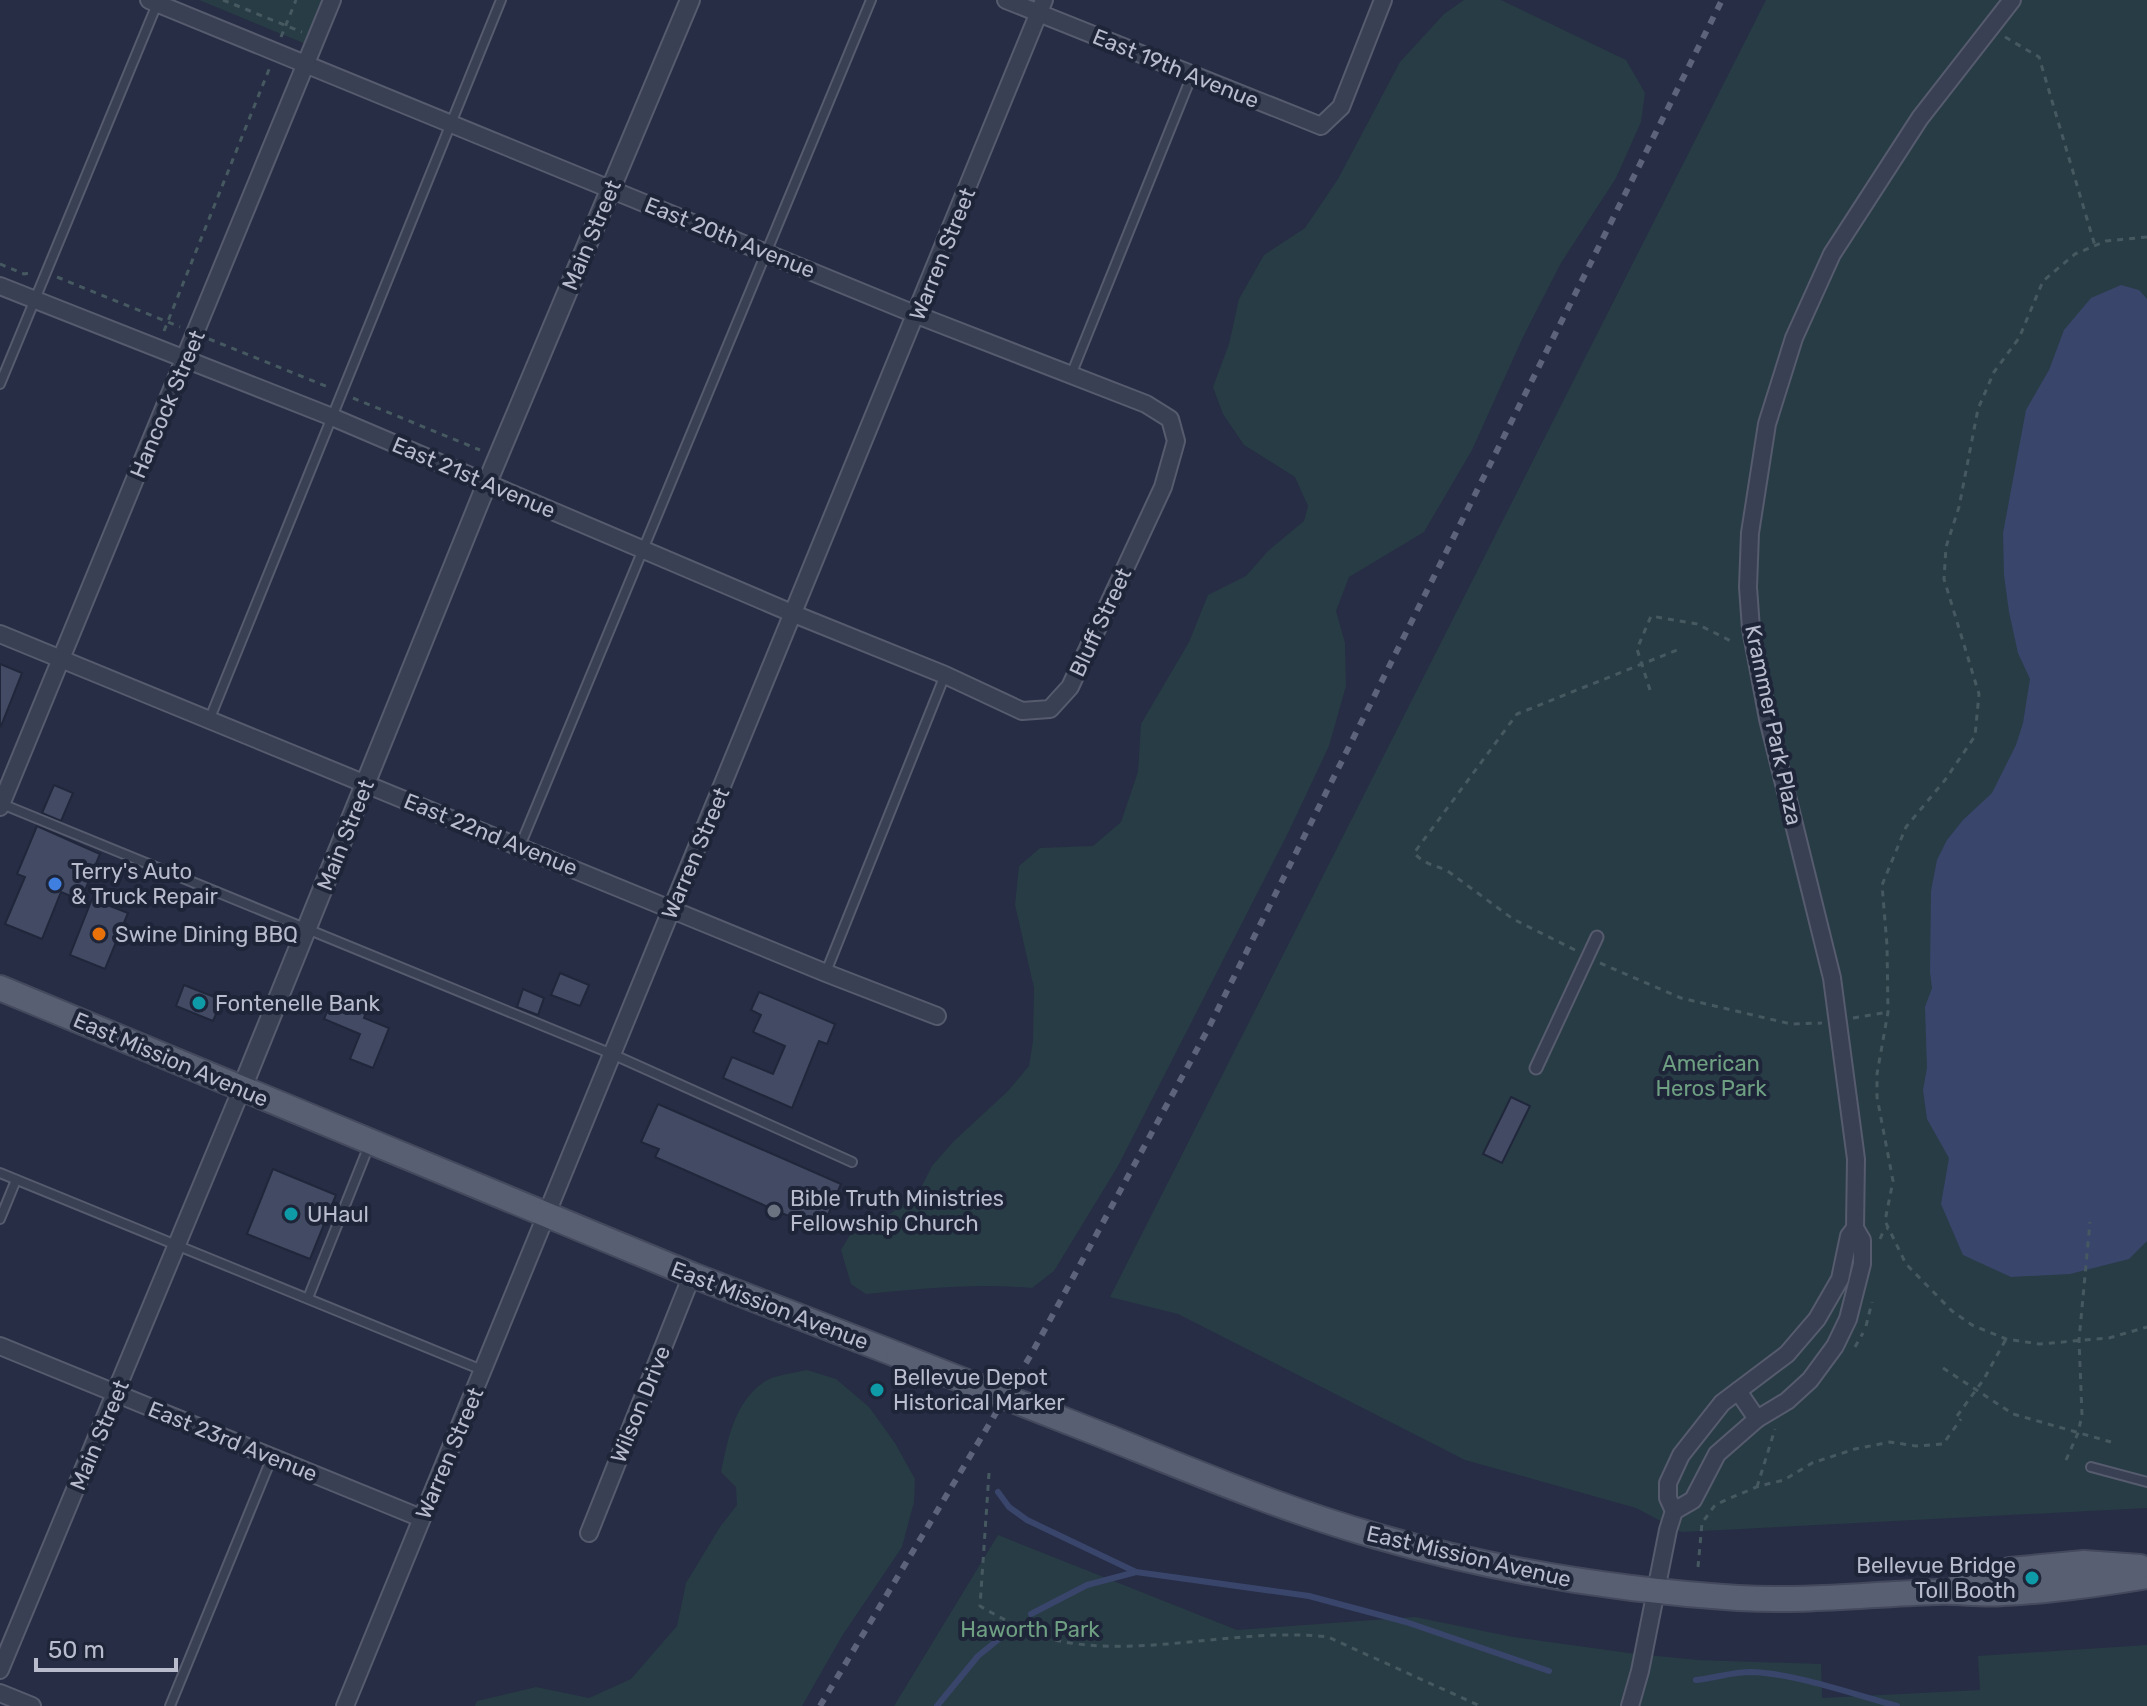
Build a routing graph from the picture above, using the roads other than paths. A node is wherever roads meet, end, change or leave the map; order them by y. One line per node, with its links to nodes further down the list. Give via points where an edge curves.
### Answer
1 (332, 0): 10 (street, Hancock Street)
2 (501, 0): 12 (lane)
3 (690, 0): 13 (street, Main Street)
4 (871, 0): 14 (lane)
5 (1006, 0): 9 (street, East 19th Avenue)
6 (1383, 0): 11 (street, East 19th Avenue, via 1341,107 1321,126)
7 (2012, 0): 48 (street, Krammer Park Plaza, via 1920,118 1832,254 1794,338 1757,471 1748,587 1753,642 1832,978 1856,1159)
8 (153, 2): 10 (street, East 20th Avenue); 16 (lane)
9 (1042, 7): 11 (street, East 19th Avenue); 17 (street, Warren Street)
10 (306, 64): 12 (street, East 20th Avenue); 18 (street, Hancock Street)
11 (1193, 74): 19 (lane)
12 (451, 123): 13 (street, East 20th Avenue); 21 (lane)
13 (610, 188): 14 (street, East 20th Avenue); 22 (street, Main Street)
14 (765, 252): 17 (street, East 20th Avenue); 23 (lane)
15 (0, 286): 16 (street, East 21st Avenue)
16 (34, 301): 18 (street, East 21st Avenue); 20 (lane)
17 (917, 315): 19 (street, East 20th Avenue); 25 (street, Warren Street)
18 (186, 359): 21 (street, East 21st Avenue); 27 (street, Hancock Street)
19 (1071, 375): 24 (street, East 20th Avenue, via 1170,419 1176,441 1163,487)
20 (0, 384)
21 (332, 417): 22 (street, East 21st Avenue); 29 (lane)
22 (487, 483): 23 (street, East 21st Avenue); 30 (street, Main Street)
23 (644, 549): 25 (street, East 21st Avenue); 32 (lane)
24 (1129, 559): 28 (street, Bluff Street, via 1070,687 1050,709 1022,711)
25 (794, 614): 28 (street, East 21st Avenue); 33 (street, Warren Street)
26 (0, 634): 27 (street, East 22nd Avenue)
27 (61, 659): 29 (street, East 22nd Avenue); 31 (street, Hancock Street)
28 (945, 675): 36 (lane)
29 (210, 718): 30 (street, East 22nd Avenue)
30 (366, 783): 32 (street, East 22nd Avenue); 34 (street, Main Street)
31 (0, 805): 34 (lane)
32 (520, 846): 33 (street, East 22nd Avenue)
33 (672, 908): 36 (street, East 22nd Avenue); 39 (street, Warren Street)
34 (306, 931): 39 (lane); 41 (street, Main Street)
35 (1597, 937): 40 (street)
36 (826, 973): 38 (street, East 22nd Avenue)
37 (0, 988): 41 (main road, East Mission Avenue)
38 (937, 1016)
39 (612, 1054): 43 (lane); 46 (street, Warren Street)
40 (1536, 1068)
41 (242, 1088): 42 (main road, East Mission Avenue); 49 (street, Main Street)
42 (370, 1142): 46 (main road, East Mission Avenue); 51 (lane)
43 (852, 1162)
44 (0, 1173): 45 (lane)
45 (16, 1180): 47 (lane); 49 (lane)
46 (547, 1216): 50 (main road, East Mission Avenue); 53 (street, Warren Street)
47 (0, 1219)
48 (1855, 1228): 54 (street, Krammer Park Plaza, via 1840,1279 1817,1319 1787,1354); 56 (street, Krammer Park Plaza, via 1862,1240 1862,1264 1852,1308 1835,1346 1810,1380)
49 (177, 1244): 51 (lane); 55 (street, Main Street)
50 (692, 1275): 62 (street, Wilson Drive); 65 (main road, East Mission Avenue, bridge, via 1244,1491 1374,1536 1452,1556)
51 (308, 1298): 53 (lane)
52 (0, 1346): 55 (street, East 23rd Avenue)
53 (483, 1371): 61 (street, Warren Street)
54 (1738, 1391): 56 (street); 60 (street, Krammer Park Plaza, via 1710,1415 1681,1455 1668,1483)
55 (117, 1394): 57 (street, East 23rd Avenue); 67 (street, Main Street)
56 (1757, 1419): 60 (street, Krammer Park Plaza, via 1717,1454 1693,1500)
57 (272, 1457): 61 (street, East 23rd Avenue); 70 (lane)
58 (2091, 1467): 59 (lane)
59 (2147, 1482)
60 (1674, 1511): 65 (street, Krammer Park Plaza)
61 (421, 1518): 71 (street, Warren Street)
62 (589, 1533)
63 (2147, 1568): 66 (main road, East Mission Avenue, via 2084,1563 2010,1570)
64 (2147, 1576): 66 (main road, East Mission Avenue, via 2001,1594)
65 (1656, 1591): 66 (main road, East Mission Avenue, via 1808,1600); 72 (street, Krammer Park Plaza)
66 (1938, 1591)
67 (0, 1670)
68 (0, 1693): 69 (street)
69 (32, 1706)
70 (170, 1706)
71 (345, 1706)
72 (1630, 1706)

